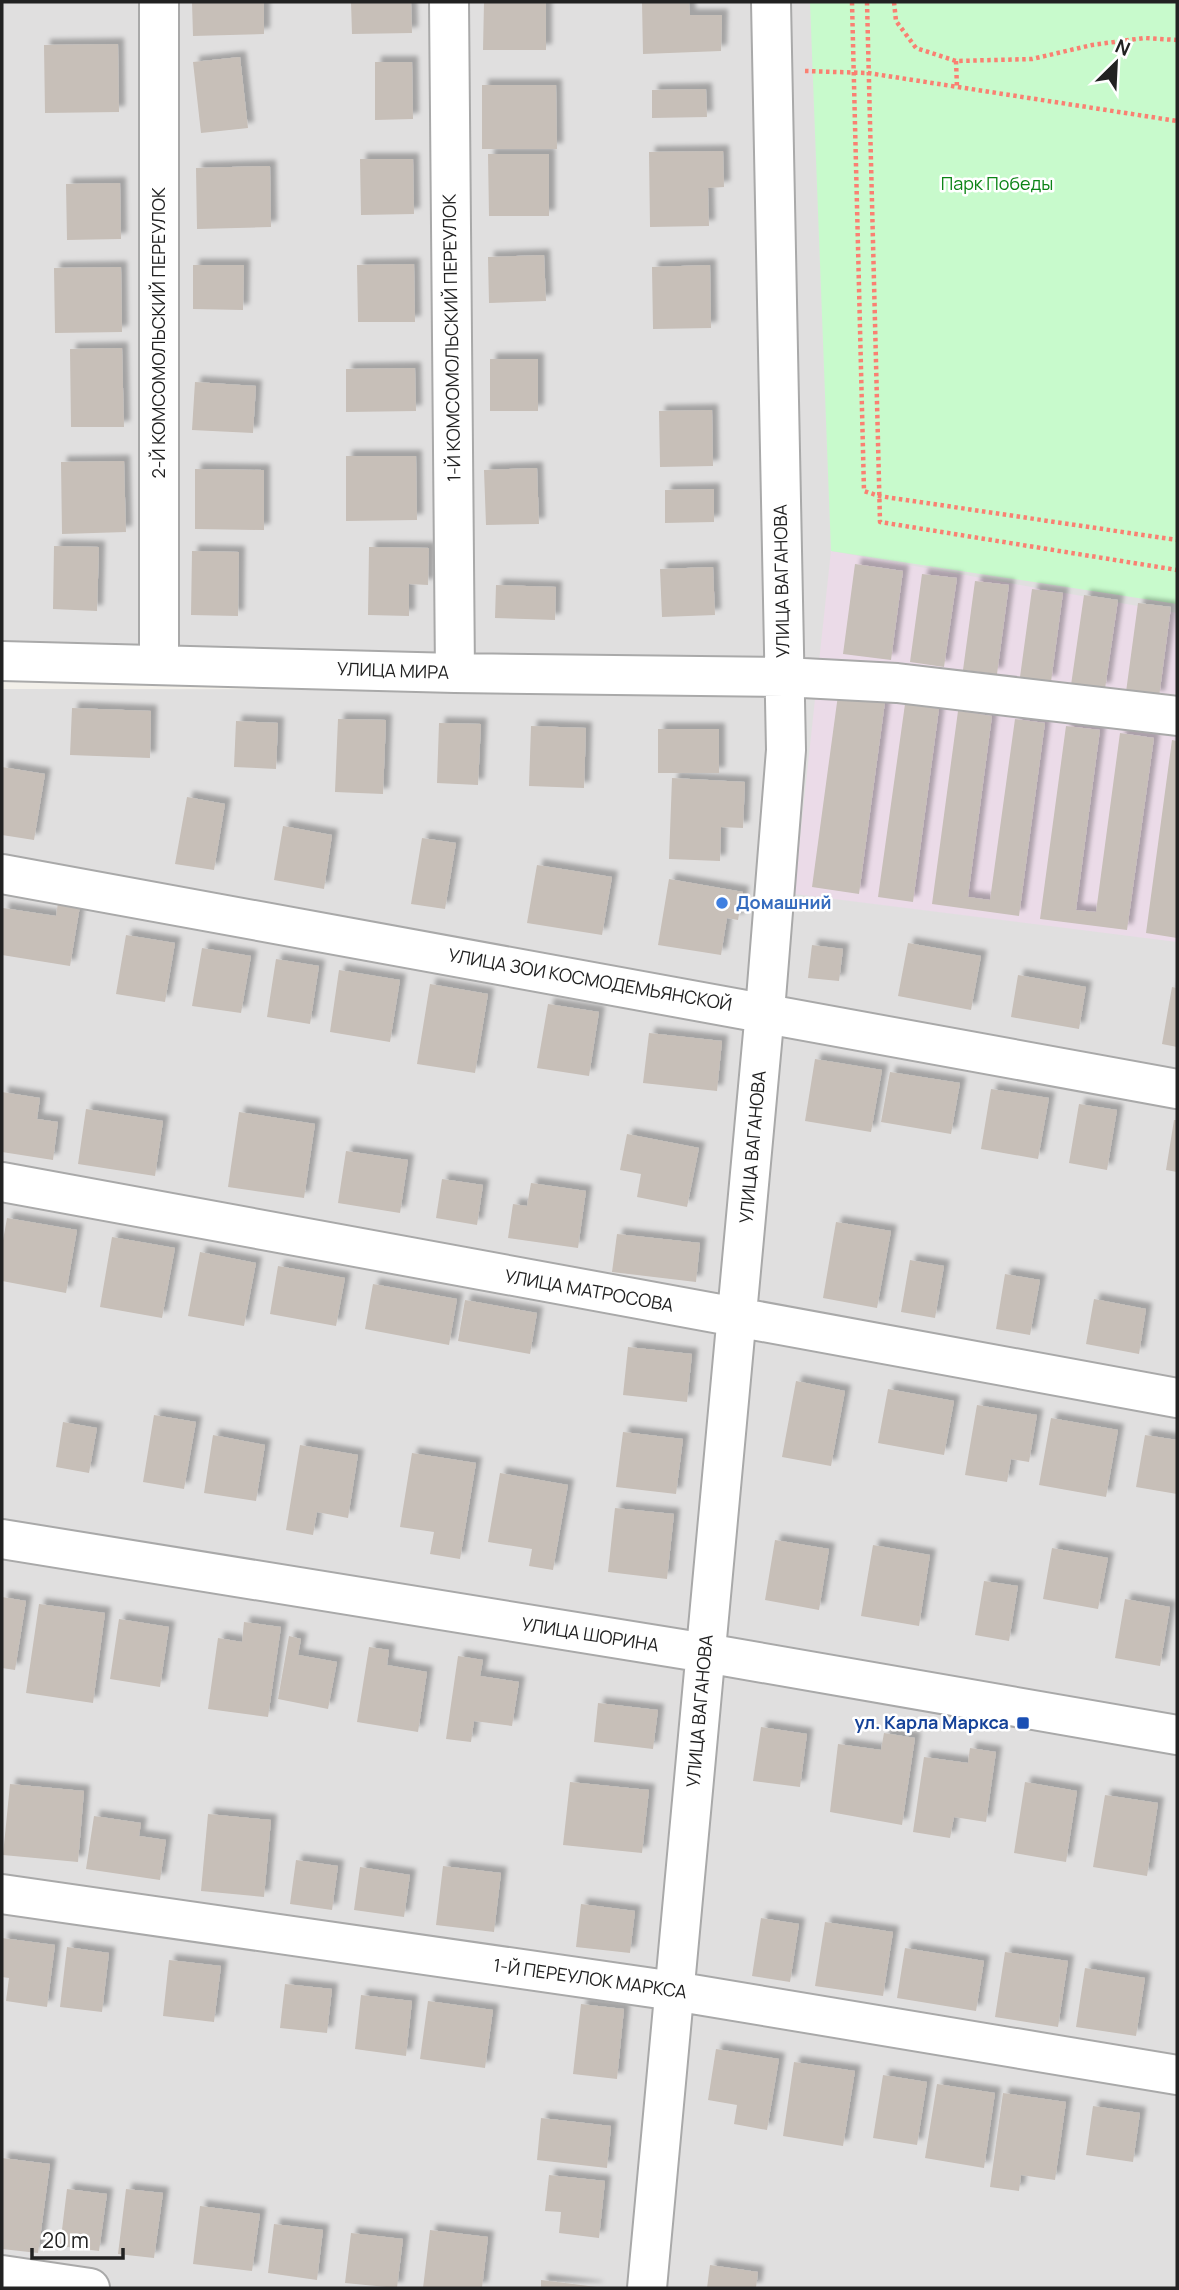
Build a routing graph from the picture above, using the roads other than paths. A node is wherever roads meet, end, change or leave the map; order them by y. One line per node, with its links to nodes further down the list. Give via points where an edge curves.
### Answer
1 (159, 2): 5 (street, 2-Й КОМСОМОЛЬСКИЙ ПЕРЕУЛОК)
2 (449, 2): 6 (street, 1-Й КОМСОМОЛЬСКИЙ ПЕРЕУЛОК)
3 (771, 2): 7 (street, УЛИЦА ВАГАНОВА)
4 (2, 661): 5 (street, УЛИЦА МИРА)
5 (159, 664): 6 (street, УЛИЦА МИРА)
6 (455, 673): 7 (street, УЛИЦА МИРА)
7 (784, 677): 8 (street, УЛИЦА МИРА, via 897,683); 10 (street, УЛИЦА ВАГАНОВА, via 786,750)
8 (1177, 716)
9 (2, 874): 10 (street, УЛИЦА ЗОИ КОСМОДЕМЬЯНСКОЙ)
10 (765, 1011): 11 (street, УЛИЦА ЗОИ КОСМОДЕМЬЯНСКОЙ); 13 (street, УЛИЦА ВАГАНОВА)
11 (1177, 1088)
12 (2, 1182): 13 (street, УЛИЦА МАТРОСОВА)
13 (737, 1318): 14 (street, УЛИЦА МАТРОСОВА); 16 (street, УЛИЦА ВАГАНОВА)
14 (1177, 1398)
15 (2, 1539): 16 (street, УЛИЦА ШОРИНА)
16 (706, 1653): 17 (street, УЛИЦА ШОРИНА); 19 (street, УЛИЦА ВАГАНОВА)
17 (1177, 1735)
18 (2, 1894): 19 (street, 1-Й ПЕРЕУЛОК МАРКСА)
19 (674, 1991): 20 (street, 1-Й ПЕРЕУЛОК МАРКСА); 23 (street, УЛИЦА ВАГАНОВА)
20 (1177, 2075)
21 (2, 2275): 22 (street)
22 (90, 2288)
23 (647, 2288)

